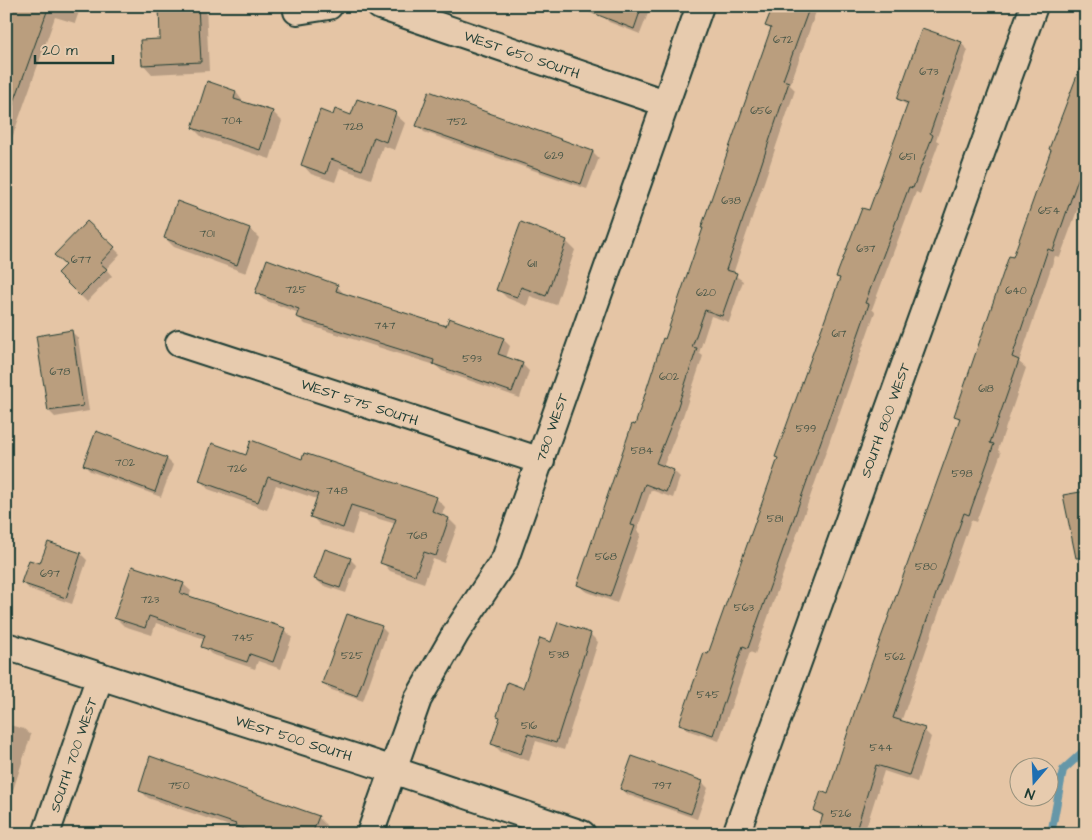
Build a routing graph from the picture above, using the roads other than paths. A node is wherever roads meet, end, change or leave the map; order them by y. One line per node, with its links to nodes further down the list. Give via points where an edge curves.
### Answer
1 (329, 6): 5 (street)
2 (380, 6): 6 (street, WEST 650 SOUTH)
3 (700, 6): 6 (street, 780 WEST)
4 (1034, 6): 15 (street, SOUTH 800 WEST)
5 (297, 11)
6 (665, 103): 8 (street, 780 WEST)
7 (179, 343): 8 (street, WEST 575 SOUTH)
8 (541, 461): 11 (street, 780 WEST, via 505,559 456,633 418,699)
9 (6, 646): 10 (street, WEST 500 SOUTH)
10 (100, 676): 11 (street, WEST 500 SOUTH); 12 (street, SOUTH 700 WEST)
11 (392, 769): 13 (street, 780 WEST); 14 (street, WEST 500 SOUTH)
12 (46, 834)
13 (370, 834)
14 (582, 834)
15 (736, 834)

